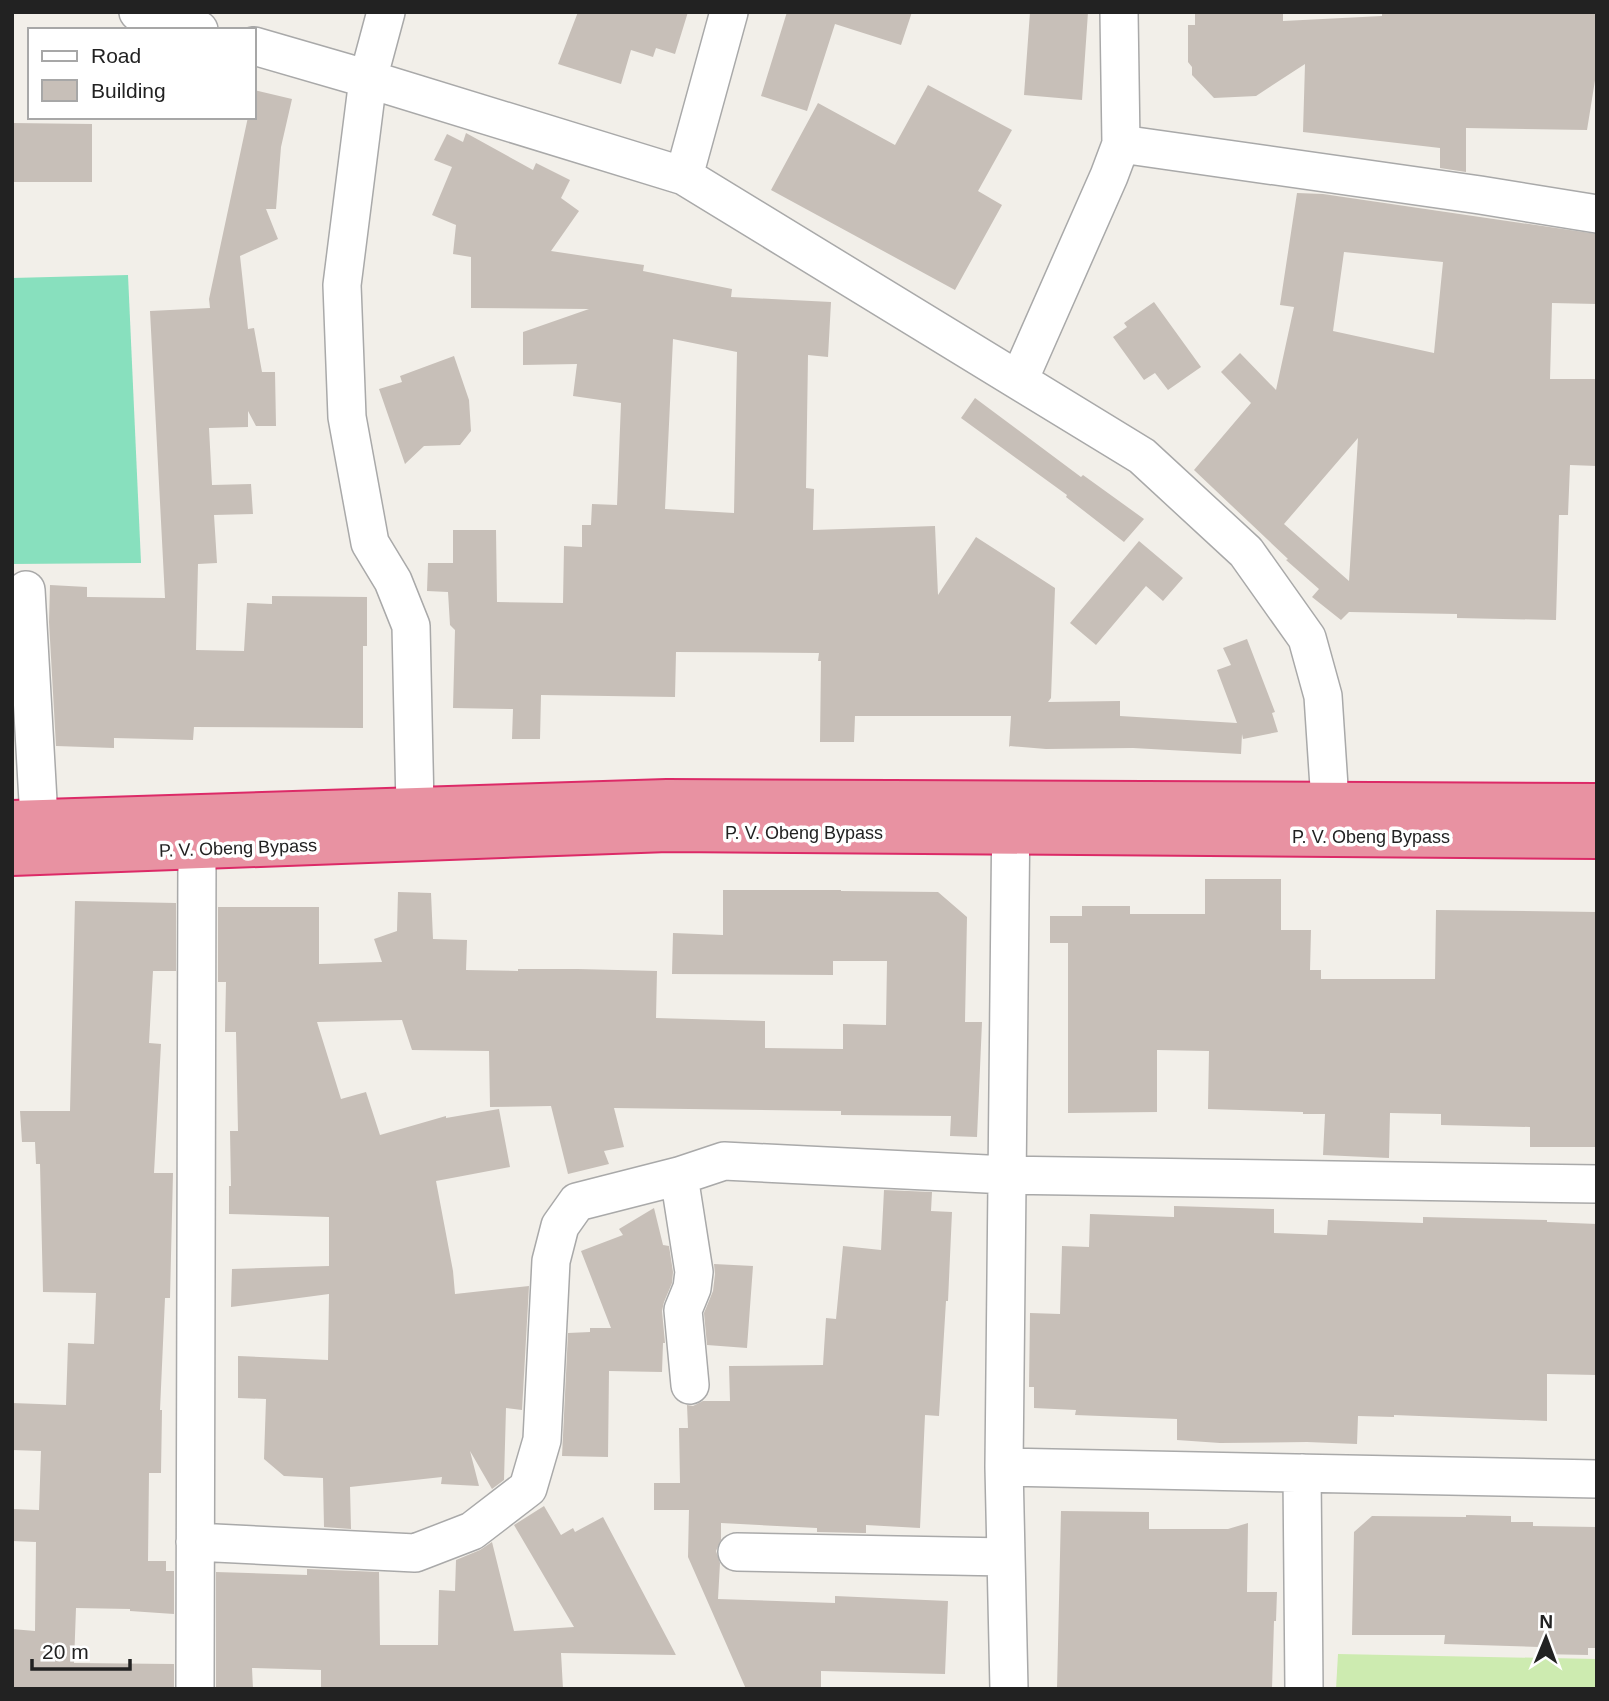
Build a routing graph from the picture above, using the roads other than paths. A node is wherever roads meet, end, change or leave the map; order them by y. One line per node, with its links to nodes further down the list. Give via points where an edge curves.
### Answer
1 (138, 12): 5 (street)
2 (386, 12): 7 (street)
3 (729, 12): 9 (street)
4 (1119, 12): 8 (street)
5 (192, 28)
6 (256, 47): 7 (street)
7 (368, 79): 9 (street); 15 (street, via 342,285 346,417 370,543 393,580 411,626)
8 (1121, 144): 10 (street); 11 (street)
9 (684, 176): 11 (street)
10 (1597, 214)
11 (1018, 380): 13 (street, via 1142,456 1246,552 1307,638 1323,696)
12 (26, 590): 17 (street)
13 (1330, 802): 14 (highway, P. V. Obeng Bypass); 16 (highway, P. V. Obeng Bypass)
14 (1597, 803)
15 (415, 807): 16 (highway, P. V. Obeng Bypass, via 667,799); 17 (highway, P. V. Obeng Bypass)
16 (1011, 817): 18 (highway, P. V. Obeng Bypass); 19 (highway, P. V. Obeng Bypass); 21 (street)
17 (26, 819)
18 (1597, 839)
19 (197, 849): 20 (highway, P. V. Obeng Bypass); 28 (street)
20 (12, 856)
21 (1007, 1175): 22 (street, via 724,1161); 23 (street); 25 (street)
22 (679, 1176): 24 (street, via 694,1272 683,1310); 28 (street, via 577,1202 560,1226 551,1261 542,1440 528,1488 472,1531 415,1553)
23 (1597, 1184)
24 (690, 1385)
25 (1004, 1467): 26 (street); 30 (street)
26 (1302, 1472): 27 (street); 33 (street)
27 (1597, 1479)
28 (195, 1542): 31 (street)
29 (737, 1552): 30 (street)
30 (1006, 1557): 32 (street)
31 (195, 1689)
32 (1009, 1689)
33 (1304, 1689)

